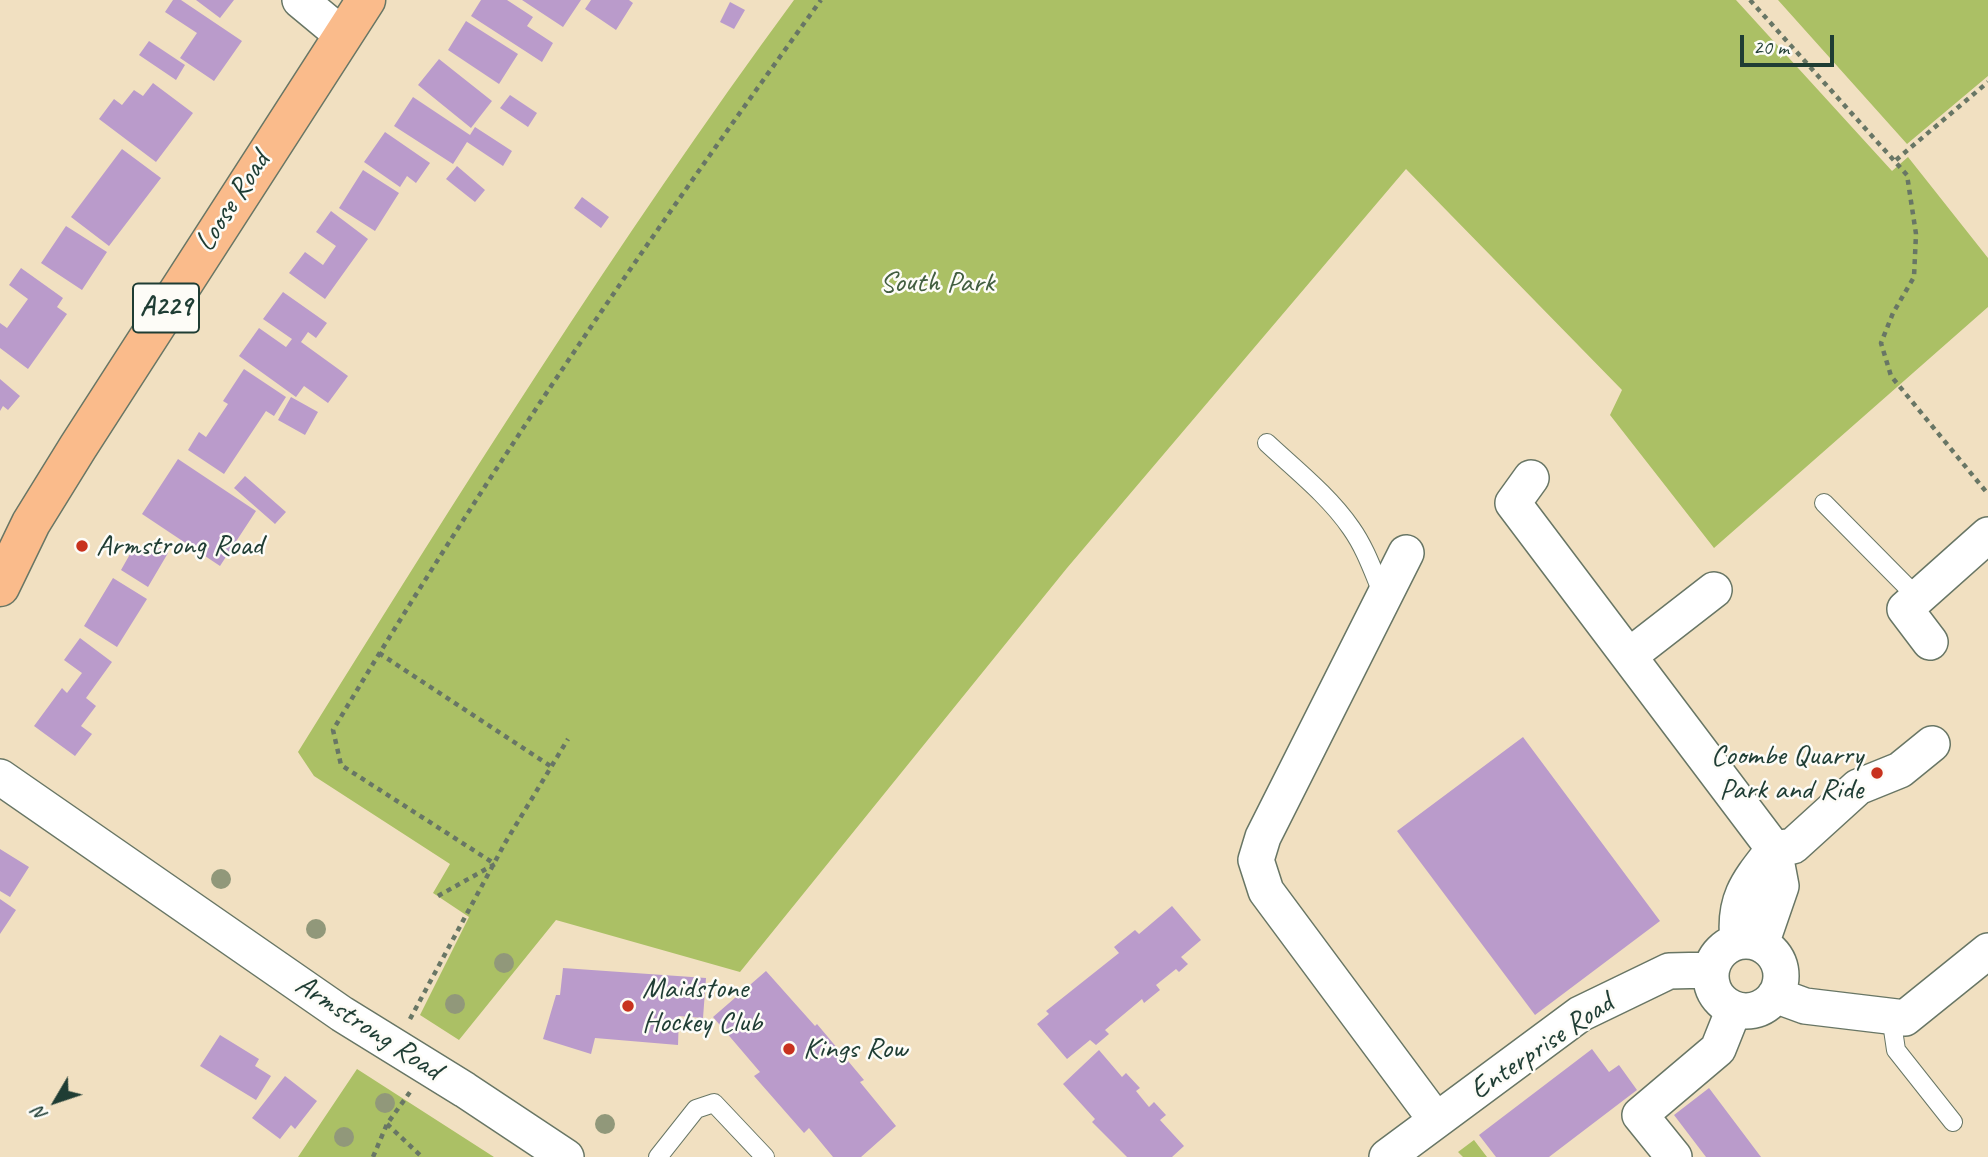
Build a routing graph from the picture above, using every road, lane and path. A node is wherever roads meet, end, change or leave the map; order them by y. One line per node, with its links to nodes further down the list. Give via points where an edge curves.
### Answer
1 (300, 0): 5 (street)
2 (366, 0): 5 (highway, Loose Road / A229)
3 (821, 0): 19 (path, via 611,296)
4 (1750, 0): 7 (path)
5 (341, 34): 14 (highway, Loose Road / A229, via 57,480)
6 (1988, 82): 7 (path)
7 (1896, 160): 10 (path, via 1907,175 1916,234 1914,278 1881,343 1891,376)
8 (1267, 443): 16 (lane, via 1351,528)
9 (1531, 478): 20 (street, via 1513,503)
10 (1988, 494)
11 (1824, 503): 17 (lane)
12 (1988, 535): 17 (street)
13 (1406, 553): 16 (street)
14 (0, 587)
15 (1714, 590): 20 (street)
16 (1384, 597): 36 (street, via 1263,837 1256,860 1266,891 1290,927)
17 (1918, 598): 18 (street, via 1905,609)
18 (1930, 642)
19 (379, 653): 23 (path); 26 (path, via 333,730 341,765)
20 (1629, 656): 25 (street)
21 (568, 739): 23 (path)
22 (1932, 744): 25 (street, via 1900,770 1858,787 1793,846)
23 (552, 767): 26 (path)
24 (0, 777): 34 (street, Armstrong Road)
25 (1774, 849): 28 (street, via 1745,884 1735,918)
26 (495, 864): 27 (path); 34 (path)
27 (438, 896)
28 (1750, 942): 30 (street, via 1726,946); 31 (street, via 1774,955 1780,969)
29 (1988, 951): 33 (street, via 1905,1018)
30 (1710, 970): 32 (street, via 1714,989 1723,1003); 36 (street, Enterprise Road, via 1670,971 1580,1014)
31 (1775, 995): 32 (street, via 1764,1007); 33 (street, via 1805,1006)
32 (1734, 1009): 45 (street, via 1718,1049 1640,1115)
33 (1891, 1016): 37 (lane, via 1896,1050)
34 (394, 1047): 41 (street, Armstrong Road)
35 (414, 1086): 38 (path)
36 (1436, 1120): 44 (street, Enterprise Road)
37 (1953, 1122)
38 (387, 1124): 39 (path); 40 (path)
39 (373, 1157)
40 (422, 1157)
41 (566, 1157)
42 (658, 1157): 43 (lane, via 696,1109 714,1103)
43 (765, 1157)
44 (1387, 1157)
45 (1674, 1157)

